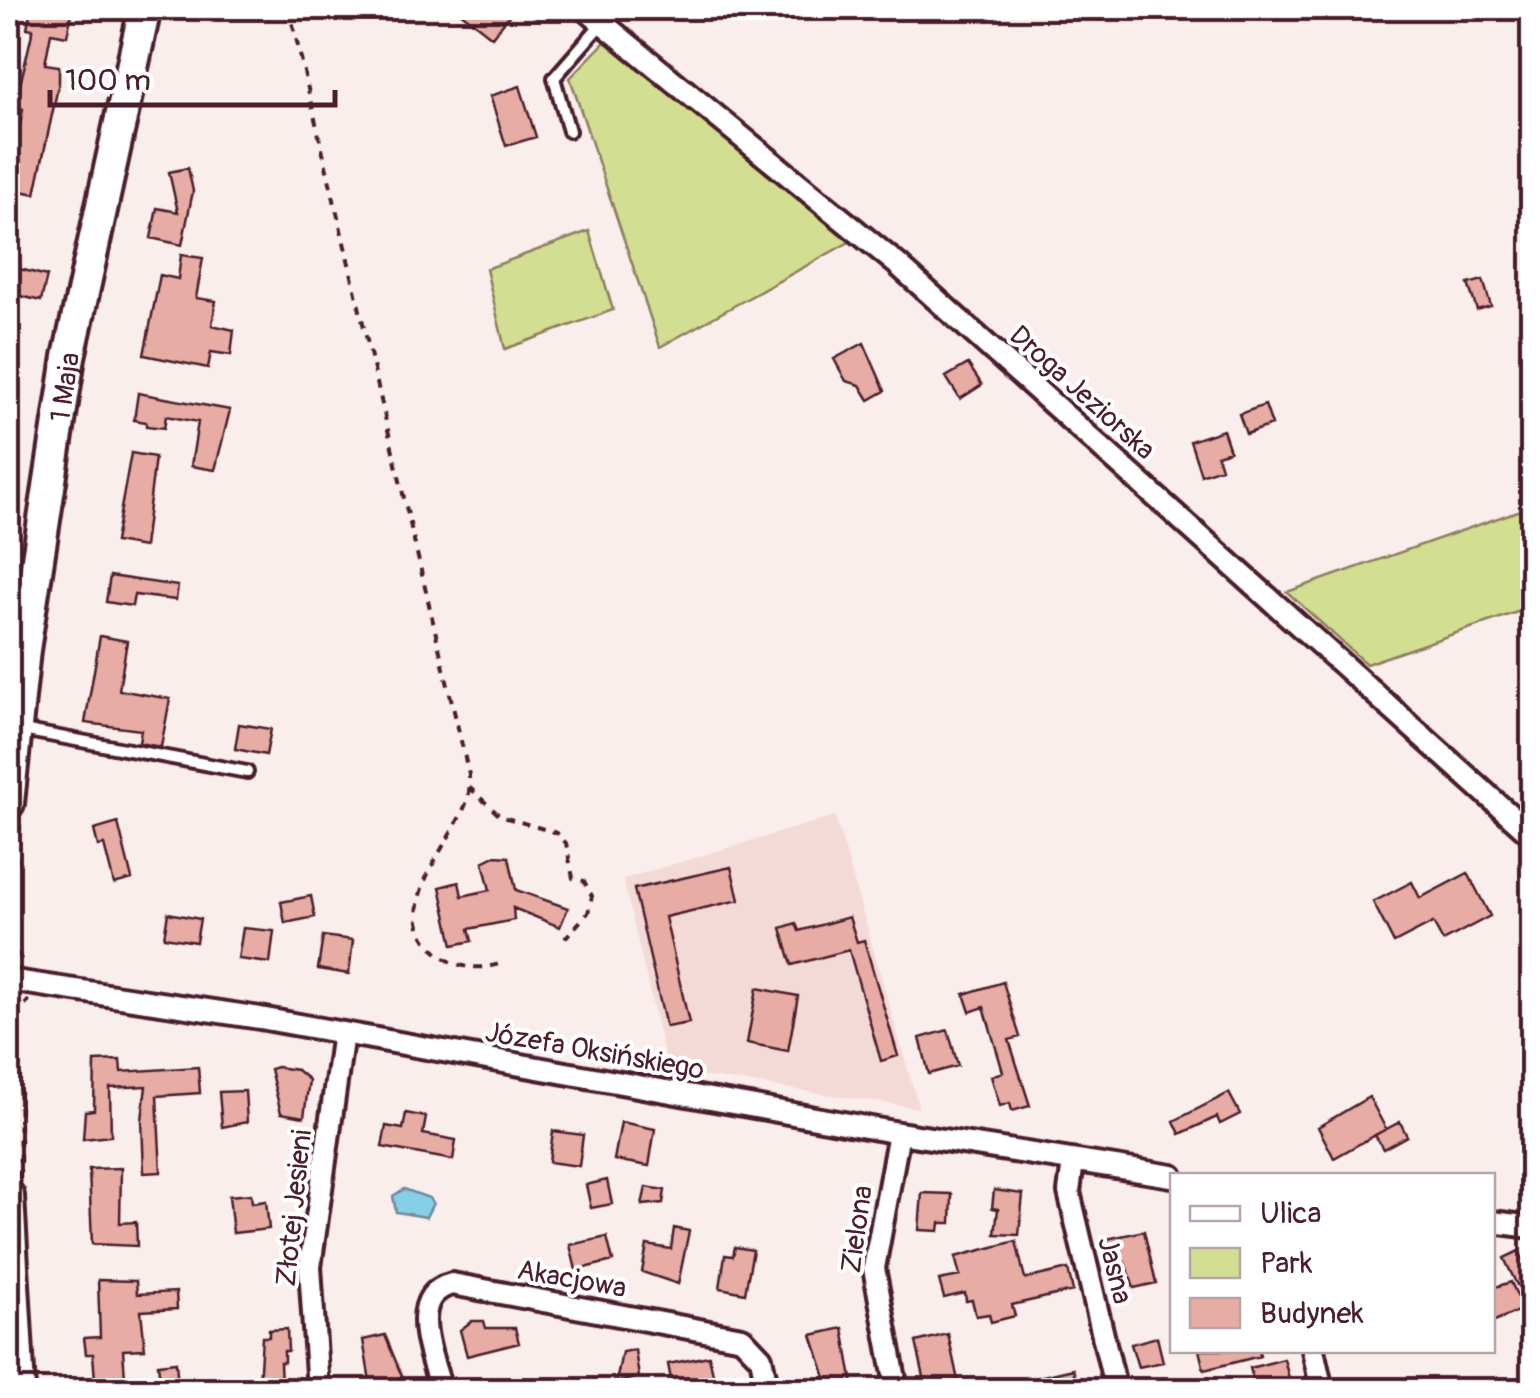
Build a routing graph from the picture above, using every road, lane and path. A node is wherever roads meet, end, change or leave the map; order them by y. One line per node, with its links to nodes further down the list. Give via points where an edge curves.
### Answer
1 (145, 8): 6 (main road, 1 Maja, via 69,357)
2 (289, 8): 9 (path)
3 (584, 8): 4 (street, Droga Jeziorska)
4 (602, 22): 5 (lane, via 554,78); 11 (street, Droga Jeziorska, via 911,277)
5 (569, 131)
6 (14, 729): 7 (lane); 8 (main road, 1 Maja)
7 (247, 772)
8 (8, 774): 10 (main road, 1 Maja)
9 (468, 788): 14 (path, via 500,816 557,833 566,844 573,878 584,881 592,896 588,913); 15 (path, via 422,880 421,930 430,948 449,961 485,970)
10 (14, 806): 13 (path)
11 (1532, 834)
12 (8, 847): 13 (path)
13 (18, 848): 17 (path, via 16,946 23,964 32,967)
14 (565, 938)
15 (502, 963)
16 (8, 980): 17 (street, Józefa Oksińskiego)
17 (31, 981): 19 (path); 20 (street, Józefa Oksińskiego)
18 (8, 1028): 19 (path)
19 (19, 1028): 24 (path)
20 (344, 1033): 21 (street, Józefa Oksińskiego); 29 (street, Złotej Jesieni, via 310,1266)
21 (900, 1133): 22 (street, Józefa Oksińskiego); 32 (street, Zielona, via 874,1268)
22 (1073, 1161): 23 (street, Józefa Oksińskiego); 33 (street, Jasna, via 1068,1192)
23 (1170, 1176)
24 (14, 1194): 28 (main road)
25 (1495, 1222): 26 (street)
26 (1532, 1227)
27 (1313, 1353): 34 (street)
28 (19, 1390)
29 (318, 1390)
30 (442, 1390): 31 (street, Akacjowa, via 425,1306 452,1284 742,1338 761,1358)
31 (768, 1390)
32 (897, 1390)
33 (1116, 1390)
34 (1322, 1390)

